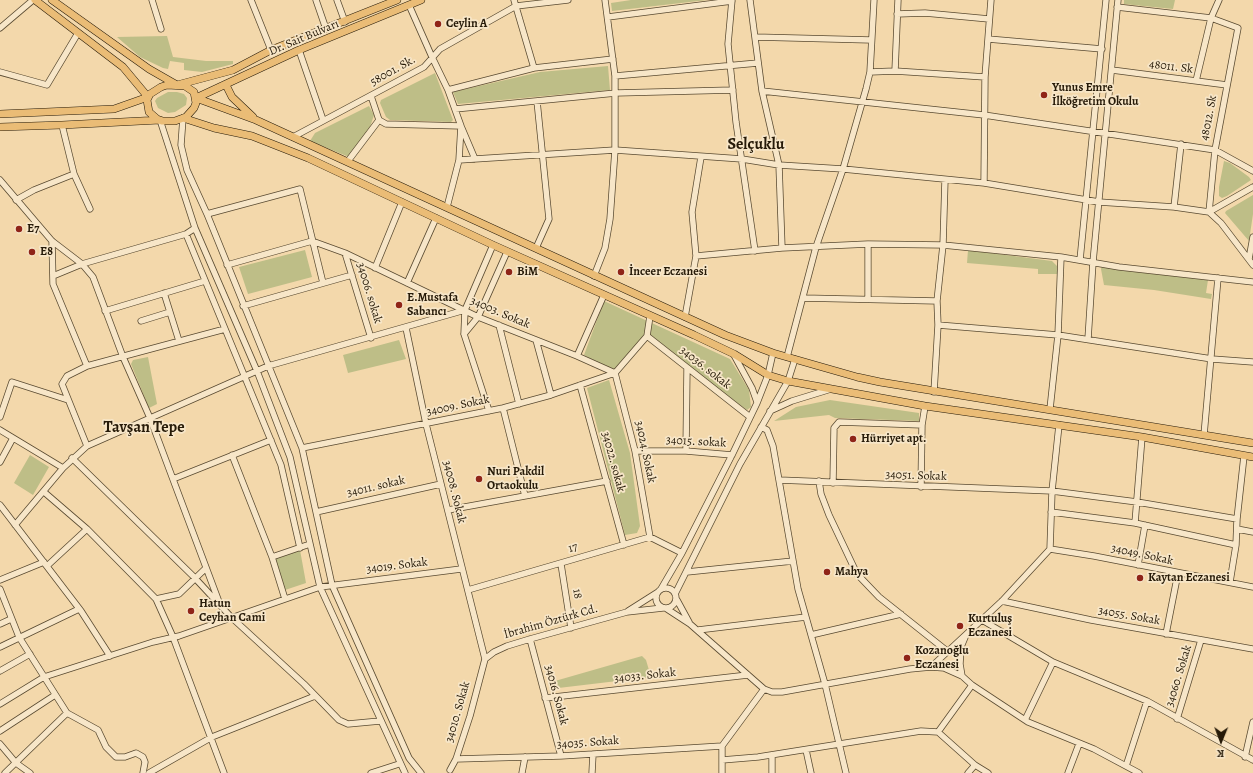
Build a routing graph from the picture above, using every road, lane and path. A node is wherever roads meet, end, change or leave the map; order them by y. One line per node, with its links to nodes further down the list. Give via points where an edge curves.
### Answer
1 (34, 0): 28 (street); 31 (main road)
2 (52, 0): 50 (main road, via 149,69)
3 (152, 0): 29 (street)
4 (251, 0): 36 (street)
5 (316, 0): 30 (street)
6 (337, 0): 27 (street)
7 (397, 0): 27 (main road, Dr. Sait Bulvarı)
8 (422, 0): 20 (main road, Dr. Sait Bulvarı)
9 (514, 0): 21 (street)
10 (568, 0): 21 (street, 58001. Sk.)
11 (606, 0): 24 (street)
12 (750, 0): 32 (street)
13 (874, 0): 34 (street)
14 (898, 0): 23 (street)
15 (992, 0): 26 (street)
16 (1106, 0): 35 (street)
17 (1118, 0): 22 (street)
18 (1219, 0): 25 (street)
19 (732, 1): 24 (street); 41 (street, via 728,44)
20 (409, 5): 37 (main road, Dr. Sait Bulvarı); 38 (street)
21 (516, 6): 38 (street, 58001. Sk., via 440,49); 42 (street)
22 (1118, 7): 25 (street); 43 (street)
23 (897, 14): 26 (street, via 924,13); 44 (street)
24 (608, 17): 39 (street)
25 (1211, 18): 49 (street); 51 (street, 48012. Sk, via 1238,28)
26 (989, 19): 33 (street)
27 (345, 22): 30 (main road, Dr. Sait Bulvarı)
28 (0, 28)
29 (161, 29)
30 (326, 29): 36 (main road, Dr. Sait Bulvarı)
31 (78, 32): 45 (street, via 47,85); 58 (main road, via 123,67)
32 (755, 37): 34 (street); 40 (street)
33 (988, 39): 35 (street); 48 (street)
34 (871, 40): 46 (street)
35 (1102, 49): 73 (street)
36 (272, 50): 50 (main road, Dr. Sait Bulvarı, via 233,70)
37 (299, 50): 52 (main road, Dr. Sait Bulvarı); 68 (street)
38 (432, 57): 53 (street); 57 (street, 58001. Sk., via 424,67)
39 (613, 59): 42 (street); 47 (street)
40 (758, 63): 41 (street); 55 (street)
41 (730, 65): 47 (street); 54 (street)
42 (534, 68): 53 (street)
43 (1112, 70): 49 (street, 48011. Sk); 74 (street)
44 (895, 71): 46 (street); 48 (street)
45 (0, 72)
46 (870, 72): 61 (street)
47 (615, 76): 56 (street)
48 (985, 77): 64 (street)
49 (1196, 81): 51 (street, 48011. Sk)
50 (177, 85): 58 (main road, via 160,87); 59 (main road, via 190,88)
51 (1227, 85): 78 (street, 48012. Sk)
52 (226, 86): 59 (main road, Dr. Sait Bulvarı); 67 (main road, via 232,97)
53 (448, 90): 62 (street)
54 (733, 90): 56 (street); 82 (street)
55 (762, 91): 61 (street); 85 (street)
56 (616, 93): 60 (street); 77 (street)
57 (371, 96): 68 (street, 58001. Sk.); 69 (street)
58 (148, 97): 63 (main road, via 114,109); 66 (main road, via 147,107)
59 (196, 98): 65 (main road, via 191,114); 67 (main road)
60 (537, 102): 62 (street); 79 (street)
61 (863, 102): 64 (street); 86 (street)
62 (455, 109): 71 (street)
63 (0, 114)
64 (984, 115): 73 (street); 91 (street)
65 (183, 118): 66 (main road); 95 (main road, via 252,136 308,158); 101 (street, via 181,145 187,170)
66 (160, 120): 70 (main road); 103 (street)
67 (256, 120): 75 (main road)
68 (323, 120): 75 (street, 58001. Sk.)
69 (379, 120): 71 (street, via 386,124); 84 (street)
70 (62, 125): 72 (main road); 88 (street)
71 (461, 126): 81 (street); 83 (street)
72 (0, 127)
73 (1092, 130): 74 (street); 94 (street)
74 (1106, 132): 76 (street); 96 (street)
75 (293, 137): 84 (main road)
76 (1181, 144): 78 (street); 98 (street)
77 (615, 150): 79 (street); 80 (street); 128 (street, via 610,219 605,248)
78 (1215, 150): 87 (street); 100 (street, 48012. Sk)
79 (542, 154): 81 (street); 112 (street, via 549,219)
80 (701, 157): 82 (street); 117 (street, via 692,212)
81 (475, 159): 83 (street)
82 (742, 159): 85 (street); 114 (street)
83 (459, 160): 97 (street)
84 (348, 161): 97 (main road)
85 (780, 165): 86 (street); 113 (street)
86 (843, 169): 90 (street); 111 (street)
87 (1253, 170)
88 (74, 174): 93 (street); 99 (street)
89 (0, 180): 93 (street)
90 (945, 180): 91 (street); 110 (street)
91 (984, 183): 94 (street)
92 (1253, 187): 100 (street)
93 (16, 200): 106 (street)
94 (1087, 200): 96 (street); 120 (street)
95 (402, 202): 102 (main road); 125 (street)
96 (1099, 202): 98 (street); 121 (street)
97 (448, 207): 112 (main road)
98 (1174, 207): 100 (street)
99 (90, 209)
100 (1209, 212): 119 (street, via 1221,223)
101 (207, 214): 107 (street, via 300,189); 123 (street)
102 (436, 218): 109 (main road); 133 (street)
103 (195, 228): 104 (street); 169 (street)
104 (186, 234): 122 (street); 130 (street)
105 (1253, 236): 119 (street)
106 (52, 241): 122 (street); 127 (street)
107 (312, 241): 116 (street, 34003. Sokak); 123 (street); 132 (street)
108 (868, 244): 110 (street); 111 (street); 137 (street)
109 (493, 245): 115 (main road); 140 (street)
110 (944, 245): 118 (street); 138 (street)
111 (816, 247): 113 (street); 136 (street)
112 (536, 248): 128 (main road)
113 (782, 248): 114 (street)
114 (755, 250): 117 (street)
115 (507, 252): 135 (main road); 144 (street)
116 (345, 253): 125 (street, 34003. Sokak); 126 (street, 34006. sokak)
117 (696, 256): 145 (street)
118 (1061, 257): 120 (street); 153 (street)
119 (1249, 259): 124 (street)
120 (1080, 260): 121 (street)
121 (1093, 262): 129 (street); 155 (street)
122 (82, 264): 127 (street); 141 (street, via 93,277)
123 (227, 265): 139 (street)
124 (1253, 265)
125 (375, 268): 133 (street, 34003. Sokak)
126 (352, 275): 132 (street); 154 (street, 34006. sokak)
127 (53, 276): 166 (street, via 53,284)
128 (594, 276): 145 (main road)
129 (1218, 278): 131 (street); 164 (street)
130 (205, 282): 134 (street); 150 (street)
131 (1253, 282)
132 (323, 283): 139 (street)
133 (407, 283): 140 (street, 34003. Sokak)
134 (164, 293): 141 (street); 142 (street)
135 (604, 294): 143 (main road); 160 (street)
136 (803, 298): 137 (street); 162 (street)
137 (868, 299): 138 (street)
138 (937, 300): 148 (street)
139 (244, 306): 167 (street)
140 (464, 310): 144 (street, 34003. Sokak); 149 (street); 151 (street)
141 (105, 311): 161 (street)
142 (170, 312): 146 (street); 157 (street)
143 (650, 316): 152 (street); 159 (main road)
144 (478, 317): 147 (street, 34003. Sokak); 151 (street)
145 (685, 317): 158 (main road)
146 (141, 321)
147 (499, 325): 156 (street, 34003. Sokak); 180 (street)
148 (938, 325): 153 (street); 176 (street)
149 (406, 328): 154 (street); 189 (street, 34008. Sokak)
150 (224, 329): 157 (street); 172 (street)
151 (464, 334): 184 (street)
152 (647, 336): 168 (street, 34036. sokak); 170 (street)
153 (1058, 336): 155 (street); 183 (street)
154 (371, 338): 167 (street)
155 (1088, 339): 164 (street)
156 (536, 340): 160 (street, 34003. Sokak); 177 (street)
157 (179, 341): 161 (street)
158 (774, 353): 162 (main road); 171 (street)
159 (734, 354): 171 (main road); 179 (street)
160 (577, 356): 170 (street, 34003. Sokak)
161 (123, 357): 166 (street); 188 (street)
162 (787, 357): 163 (main road)
163 (795, 359): 173 (street); 176 (main road, via 857,377)
164 (1212, 359): 165 (street); 194 (street)
165 (1253, 362)
166 (87, 366): 178 (street, via 67,376 62,384)
167 (268, 366): 169 (street); 200 (street)
168 (687, 368): 187 (street, 34036. sokak); 201 (street)
169 (257, 371): 172 (street); 233 (street, via 290,457)
170 (615, 373): 174 (street, 34009. Sokak); 202 (street, 34024. Sokak)
171 (768, 375): 173 (main road); 179 (street)
172 (245, 376): 188 (street); 197 (street)
173 (788, 381): 175 (main road); 185 (street)
174 (580, 385): 177 (street, 34009. Sokak); 212 (street, 34022. sokak)
175 (831, 389): 181 (main road); 185 (street, via 792,401)
176 (934, 392): 183 (main road)
177 (551, 395): 180 (street, 34009. Sokak)
178 (68, 400): 186 (street, via 12,382); 199 (street)
179 (757, 403): 187 (street)
180 (519, 404): 182 (street, 34009. Sokak)
181 (925, 406): 190 (street); 191 (main road)
182 (503, 408): 184 (street, 34009. Sokak); 219 (street)
183 (1050, 409): 194 (main road)
184 (489, 411): 189 (street, 34009. Sokak)
185 (770, 412): 192 (street)
186 (0, 417)
187 (750, 417): 204 (street)
188 (150, 418): 199 (street); 210 (street)
189 (426, 424): 200 (street, 34009. Sokak); 215 (street, 34008. Sokak)
190 (922, 425): 214 (street, via 839,422 834,428); 216 (street)
191 (1059, 425): 196 (main road); 217 (street)
192 (761, 427): 211 (street, via 766,430 773,446); 246 (street)
193 (0, 430): 195 (street)
194 (1204, 435): 198 (main road)
195 (13, 438): 208 (street); 209 (street)
196 (1142, 438): 205 (main road); 220 (street)
197 (271, 440): 203 (street); 236 (street, via 281,466)
198 (1253, 443)
199 (88, 446): 207 (street)
200 (302, 448): 223 (street)
201 (686, 451): 202 (street, 34015. sokak); 204 (street, 34015. sokak)
202 (635, 452): 232 (street, 34024. Sokak)
203 (232, 454): 210 (street); 239 (street)
204 (732, 454): 238 (street)
205 (1244, 456): 206 (main road); 225 (street)
206 (1253, 457)
207 (72, 458): 209 (street); 248 (street)
208 (0, 462)
209 (63, 468): 218 (street)
210 (173, 479): 244 (street)
211 (779, 480): 213 (street, 34051. Sokak); 240 (street)
212 (607, 481): 219 (street); 234 (street, 34022. sokak)
213 (819, 481): 214 (street, 34051. Sokak); 267 (street, via 829,515 858,574 879,597)
214 (833, 482): 216 (street, 34051. Sokak)
215 (441, 484): 222 (street, 34008. Sokak); 223 (street, 34011. sokak)
216 (922, 487): 217 (street, 34051. Sokak)
217 (1052, 491): 220 (street, 34051. Sokak); 224 (street)
218 (44, 492): 227 (street); 229 (street)
219 (525, 496): 222 (street)
220 (1136, 502): 225 (street, 34051. Sokak); 226 (street)
221 (0, 505): 227 (street)
222 (448, 510): 245 (street, 34008. Sokak)
223 (316, 512): 251 (street)
224 (1051, 512): 226 (street); 237 (street)
225 (1237, 518): 230 (street)
226 (1135, 523): 228 (street)
227 (15, 525): 241 (street)
228 (1145, 525): 235 (street); 243 (street)
229 (87, 529): 241 (street); 259 (street)
230 (1237, 530): 231 (street); 235 (street)
231 (1253, 532)
232 (650, 537): 234 (street, 17); 238 (street)
233 (310, 544): 236 (street); 252 (street)
234 (624, 545): 242 (street, 17)
235 (1236, 545): 250 (street)
236 (300, 548): 239 (street)
237 (1050, 549): 243 (street, 34049. Sokak); 262 (street)
238 (682, 553): 256 (street)
239 (272, 557): 260 (street)
240 (792, 561): 246 (street); 269 (street)
241 (46, 564): 249 (street); 264 (street)
242 (561, 564): 255 (street, 17); 274 (street, 18)
243 (1138, 565): 247 (street, 34049. Sokak)
244 (206, 568): 248 (street); 263 (street)
245 (461, 569): 251 (street, 34019. Sokak); 255 (street, 34008. Sokak)
246 (687, 572): 257 (street)
247 (1178, 573): 250 (street, 34049. Sokak); 277 (street)
248 (195, 578): 259 (street, via 179,594); 263 (street)
249 (0, 580)
250 (1230, 582): 253 (street, 34049. Sokak)
251 (333, 585): 252 (street, 34019. Sokak); 336 (street, via 409,758)
252 (320, 587): 260 (street, 34019. Sokak); 306 (street)
253 (1253, 587)
254 (0, 589): 258 (street)
255 (468, 590): 288 (street, 34008. Sokak)
256 (659, 591): 257 (street, via 667,588); 265 (street, via 656,601); 266 (street)
257 (676, 594): 261 (street)
258 (1, 597): 270 (street)
259 (156, 599): 279 (street)
260 (285, 599): 268 (street, 34019. Sokak)
261 (676, 600): 265 (street, via 673,606); 273 (street)
262 (1002, 601): 271 (street); 277 (street, 34055. Sokak)
263 (219, 602): 268 (street)
264 (79, 609): 280 (street); 287 (street)
265 (665, 609): 266 (street); 273 (street)
266 (626, 612): 274 (street, İbrahim Öztürk Cd.)
267 (901, 614): 278 (street); 285 (street)
268 (231, 617): 279 (street, 34019. Sokak); 299 (street)
269 (806, 617): 275 (street); 278 (street)
270 (11, 619): 272 (street); 280 (street)
271 (982, 620): 276 (street); 289 (street)
272 (0, 624)
273 (690, 624): 275 (street)
274 (571, 628): 281 (street, İbrahim Öztürk Cd.)
275 (698, 630): 292 (street)
276 (967, 632): 285 (street); 293 (street, via 961,647)
277 (1166, 634): 282 (street, 34055. Sokak)
278 (811, 635): 295 (street)
279 (173, 637): 287 (street, 34019. Sokak); 310 (street)
280 (19, 638): 283 (street); 286 (street)
281 (530, 639): 288 (street, İbrahim Öztürk Cd., via 506,646); 300 (street, 34016. Sokak)
282 (1201, 640): 284 (street, 34055. Sokak); 304 (street, 34060. Sokak)
283 (0, 647)
284 (1253, 649)
285 (947, 651): 290 (street)
286 (30, 654): 291 (street); 294 (street)
287 (110, 656): 294 (street, 34019. Sokak)
288 (485, 659): 321 (street, 34010. Sokak)
289 (1053, 662): 301 (street); 305 (street)
290 (931, 667): 293 (street, via 944,668); 295 (street)
291 (0, 671)
292 (748, 675): 297 (street); 300 (street, 34033. Sokak)
293 (962, 676): 296 (street)
294 (44, 677): 298 (street); 302 (street, 34019. Sokak)
295 (825, 684): 297 (street, via 782,692); 313 (street)
296 (972, 685): 305 (street); 309 (street)
297 (764, 689): 314 (street)
298 (55, 695): 303 (street); 308 (street)
299 (315, 696): 306 (street, via 340,720 348,724); 310 (street)
300 (544, 698): 318 (street, 34016. Sokak)
301 (1147, 701): 304 (street); 327 (street)
302 (0, 704)
303 (67, 713): 324 (street); 331 (street, via 98,730 106,747 116,757 136,753 143,757)
304 (1177, 719): 320 (street)
305 (1025, 720): 312 (street)
306 (380, 721): 325 (street)
307 (1253, 722): 320 (street)
308 (0, 731)
309 (938, 732): 313 (street, via 921,731); 326 (street)
310 (212, 737): 332 (street); 333 (street)
311 (0, 744): 324 (street)
312 (1079, 744): 327 (street); 345 (street)
313 (839, 745): 315 (street); 342 (street)
314 (722, 746): 316 (street, 34035. Sokak); 322 (street)
315 (806, 750): 317 (street); 341 (street)
316 (593, 754): 318 (street, 34035. Sokak); 338 (street)
317 (772, 755): 322 (street); 340 (street)
318 (561, 756): 319 (street, 34035. Sokak)
319 (525, 757): 321 (street, 34035. Sokak); 337 (street)
320 (1245, 757): 323 (street)
321 (456, 760): 328 (street, 34010. Sokak)
322 (722, 760): 339 (street)
323 (1253, 760)
324 (16, 764): 329 (street); 330 (street)
325 (399, 764): 334 (street); 335 (street)
326 (975, 765): 343 (street); 344 (street)
327 (1126, 766): 346 (street)
328 (448, 772)
329 (5, 773)
330 (30, 773)
331 (143, 773)
332 (149, 773)
333 (224, 773)
334 (371, 773)
335 (405, 773)
336 (421, 773)
337 (522, 773)
338 (592, 773)
339 (722, 773)
340 (772, 773)
341 (811, 773)
342 (846, 773)
343 (968, 773)
344 (988, 773)
345 (1068, 773)
346 (1139, 773)

